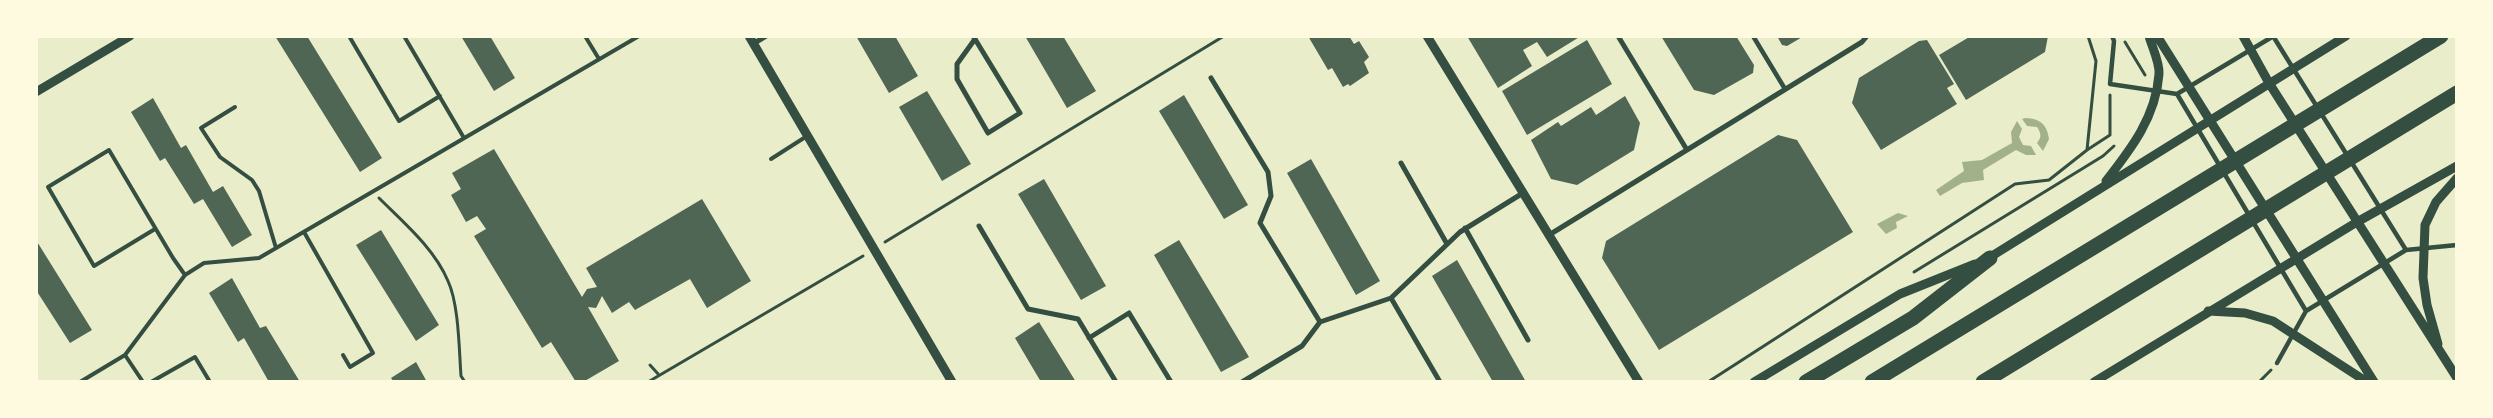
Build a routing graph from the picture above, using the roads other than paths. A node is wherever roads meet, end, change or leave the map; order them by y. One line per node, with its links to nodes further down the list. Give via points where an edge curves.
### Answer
1 (130, 36): 24 (street)
2 (349, 36): 27 (lane, via 399,121)
3 (404, 36): 27 (lane)
4 (586, 36): 20 (lane)
5 (639, 36): 20 (lane)
6 (766, 36): 19 (street)
7 (1427, 36): 38 (street)
8 (1618, 36): 32 (street)
9 (1753, 36): 23 (street)
10 (1866, 36): 23 (street, via 1862,42)
11 (2112, 36): 26 (street, via 2110,84)
12 (2149, 36): 37 (street, via 2159,72 2151,113 2133,147)
13 (2158, 36): 29 (street)
14 (2243, 36): 22 (street)
15 (2346, 36): 22 (street)
16 (2441, 36): 75 (highway)
17 (2272, 37): 26 (street); 48 (street)
18 (974, 38): 18 (street, via 1020,113 988,133 957,79 957,64)
19 (751, 40): 30 (street)
20 (599, 59): 31 (lane)
21 (1212, 78): 55 (street, via 1268,172 1271,196 1260,224)
22 (2269, 83): 29 (street); 39 (street)
23 (1786, 89): 32 (street)
24 (36, 92)
25 (2457, 93): 76 (highway)
26 (2177, 94): 54 (street)
27 (440, 96): 31 (lane)
28 (235, 107): 47 (lane, via 201,128 220,157 252,180)
29 (2210, 120): 37 (street); 50 (street)
30 (807, 136): 33 (lane); 67 (street)
31 (464, 138): 43 (lane)
32 (1687, 150): 44 (street)
33 (771, 159)
34 (1401, 163): 45 (street)
35 (2457, 166): 39 (street)
36 (2457, 178): 58 (street, via 2436,202 2425,225 2423,278)
37 (2102, 188): 49 (street)
38 (1523, 194): 41 (street); 44 (street)
39 (2357, 222): 50 (street); 58 (street)
40 (979, 226): 56 (street, via 1028,309 1078,320)
41 (1465, 228): 45 (street); 57 (street)
42 (155, 229): 42 (lane, via 109,150 48,187 94,266); 51 (lane)
43 (304, 232): 47 (lane); 60 (lane, via 373,353 350,367)
44 (1548, 235): 72 (street)
45 (1447, 244): 52 (street)
46 (2457, 245): 48 (street)
47 (276, 248): 51 (lane, via 259,258 204,262)
48 (2406, 250): 54 (street)
49 (1990, 258): 73 (street, via 1900,294); 74 (highway, via 1913,318)
50 (2296, 258): 53 (street); 79 (street)
51 (185, 275): 59 (lane)
52 (1390, 298): 55 (street); 71 (street)
53 (2208, 311): 77 (street); 78 (street, via 2245,313 2273,320)
54 (2306, 311): 61 (street)
55 (1320, 322): 70 (street, via 1302,346)
56 (1089, 338): 68 (street); 69 (street, via 1129,313)
57 (1528, 340)
58 (2441, 354): 62 (street)
59 (126, 355): 63 (lane); 64 (lane)
60 (343, 356)
61 (2277, 363)
62 (2457, 378)
63 (80, 382)
64 (143, 382)
65 (151, 382): 66 (lane, via 196,356)
66 (210, 382)
67 (952, 382)
68 (1116, 382)
69 (1171, 382)
70 (1242, 382)
71 (1440, 382)
72 (1639, 382)
73 (1754, 382)
74 (1806, 382)
75 (1872, 382)
76 (1983, 382)
77 (2094, 382)
78 (2367, 382)
79 (2374, 382)

